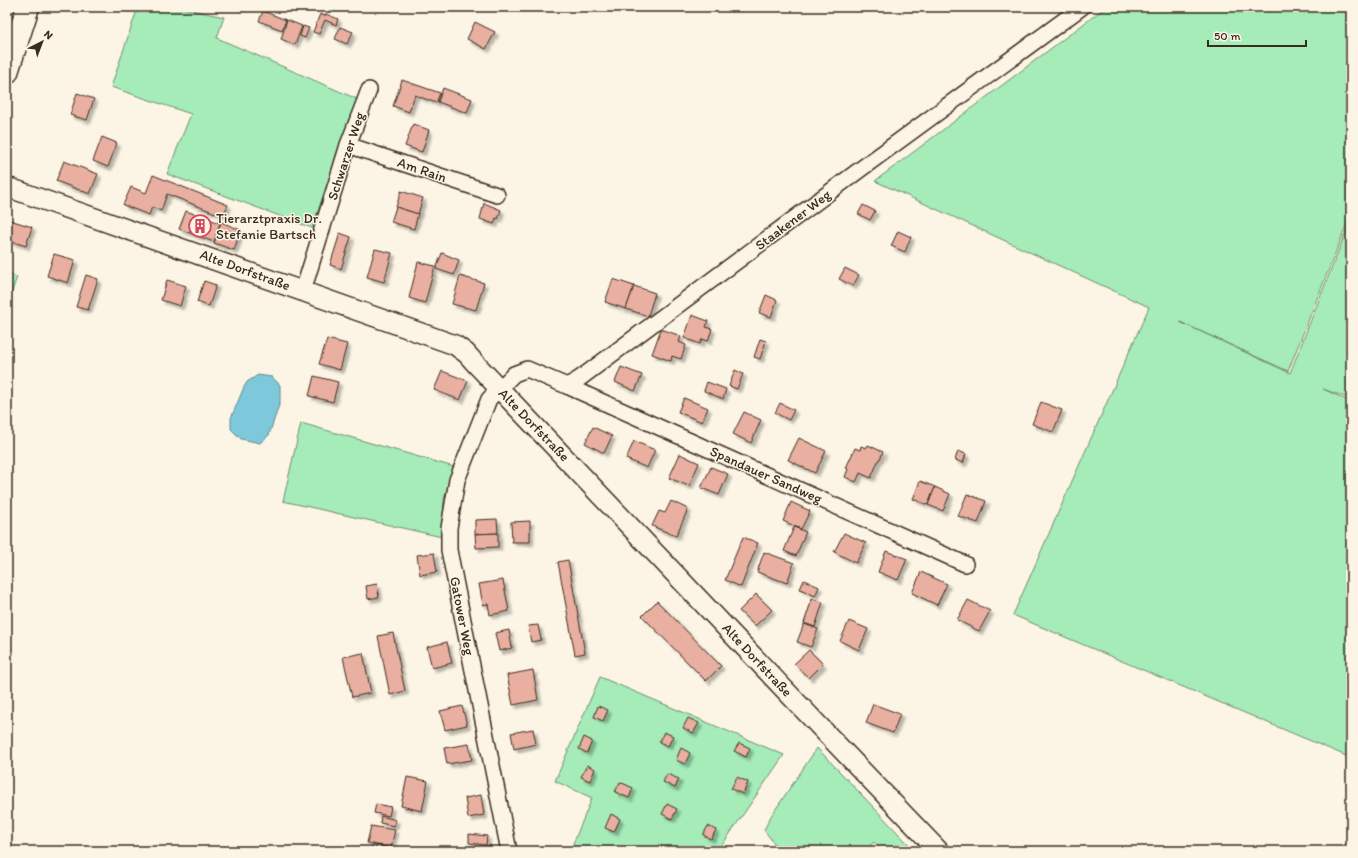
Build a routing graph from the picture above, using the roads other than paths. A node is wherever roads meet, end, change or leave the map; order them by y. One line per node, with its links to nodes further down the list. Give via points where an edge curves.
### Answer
1 (28, 7): 3 (main road)
2 (1082, 7): 9 (street, Staakener Weg)
3 (7, 72)
4 (369, 90): 5 (street, Schwarzer Weg)
5 (348, 145): 7 (street, Am Rain); 8 (street, Schwarzer Weg)
6 (7, 187): 8 (street, Alte Dorfstraße)
7 (497, 195)
8 (303, 291): 10 (street, Alte Dorfstraße, via 454,345)
9 (567, 386): 10 (street, via 527,369 514,374); 11 (street, Spandauer Sandweg)
10 (499, 388): 12 (street, Gatower Weg, via 488,399 457,480 449,528 450,550); 13 (street, Alte Dorfstraße)
11 (965, 564)
12 (508, 851)
13 (939, 851)

